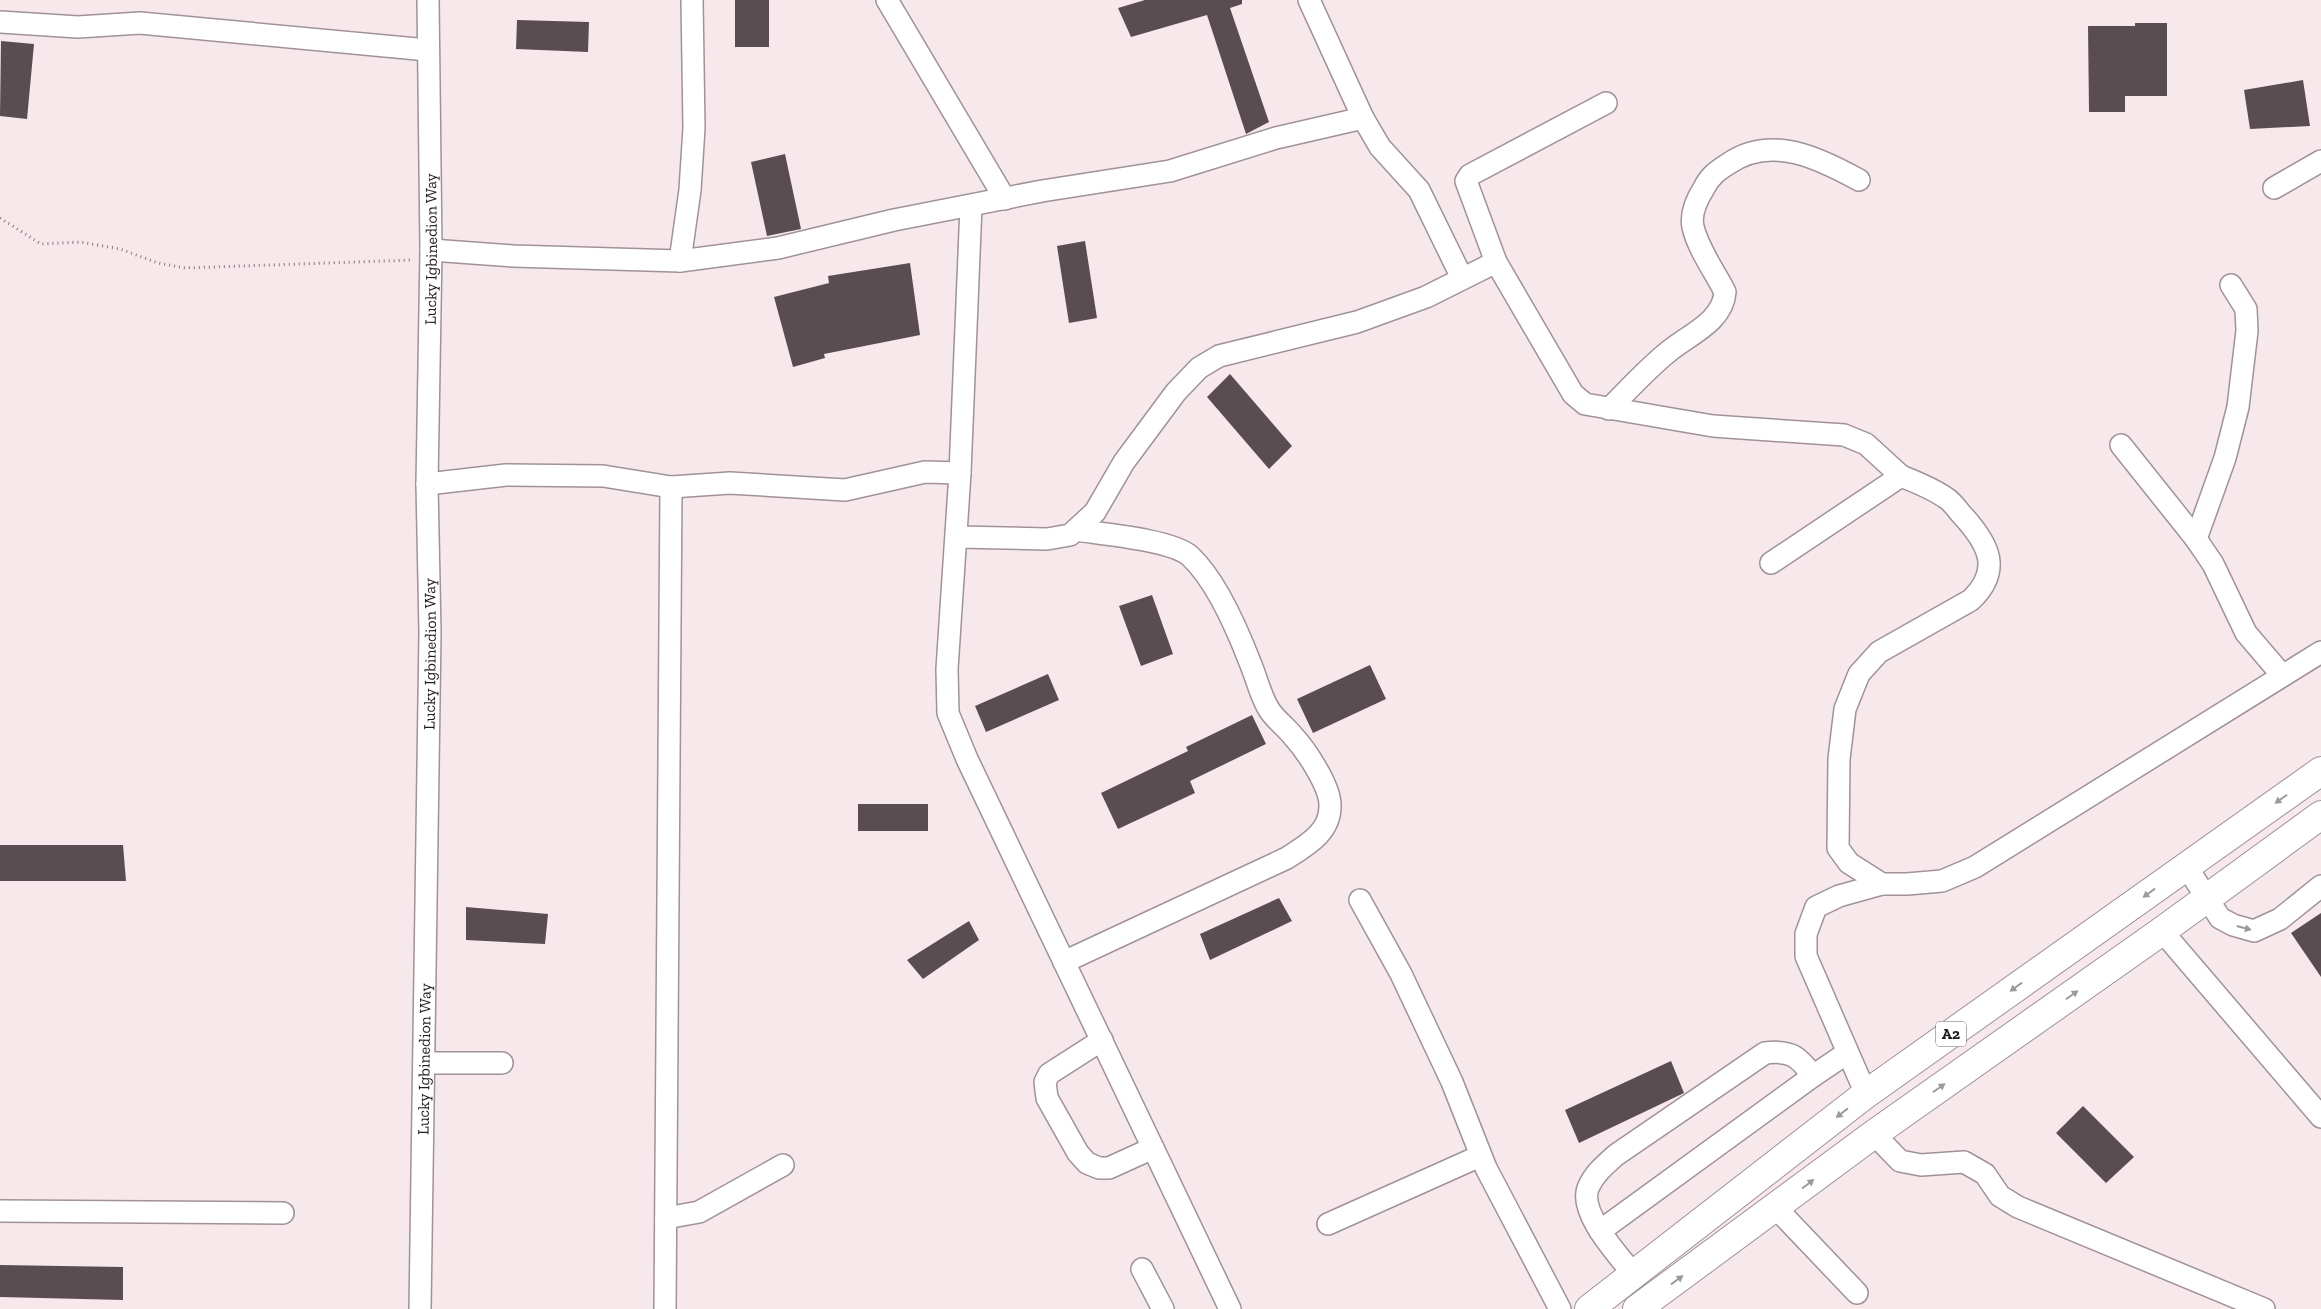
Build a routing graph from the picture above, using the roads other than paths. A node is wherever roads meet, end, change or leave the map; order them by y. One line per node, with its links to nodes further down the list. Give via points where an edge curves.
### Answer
1 (428, 0): 6 (street, Lucky Igbinedion Way)
2 (692, 0): 15 (street, via 694,128 690,190)
3 (887, 0): 12 (street)
4 (1310, 0): 8 (street)
5 (0, 22): 6 (street, via 78,27 140,22)
6 (428, 50): 14 (street, Lucky Igbinedion Way)
7 (1606, 103): 16 (street, via 1470,175 1466,181)
8 (1363, 118): 12 (street, via 1276,138 1170,171); 17 (street, via 1380,147 1419,190)
9 (2321, 161): 11 (street)
10 (1860, 180): 19 (street, via 1823,160 1782,149 1759,150 1734,160 1710,177 1695,204 1693,226 1725,292 1724,302 1704,327 1668,351)
11 (2274, 188)
12 (1005, 199): 13 (street)
13 (970, 206): 15 (street, via 894,220 778,248); 21 (street)
14 (431, 255): 15 (street); 23 (street, Lucky Igbinedion Way)
15 (680, 261)
16 (1496, 262): 17 (street); 19 (street, via 1573,394 1585,404)
17 (1462, 278): 25 (street, via 1426,297 1357,322 1219,356 1199,368 1176,392 1124,462 1095,512)
18 (2231, 285): 27 (street, via 2246,309 2247,331 2238,407 2225,458)
19 (1609, 409): 22 (street, via 1713,426 1844,435 1866,444)
20 (2121, 445): 27 (street)
21 (960, 473): 24 (street, via 925,472 845,490 730,483); 26 (street)
22 (1901, 476): 28 (street); 34 (street, via 1948,499 1970,524 1988,550 1988,577 1972,600 1879,652 1859,674 1845,708 1839,758 1838,848 1849,862)
23 (427, 484): 24 (street, via 506,475 603,476); 42 (street, Lucky Igbinedion Way, via 430,632)
24 (671, 487): 54 (street)
25 (1076, 530): 26 (street, via 1070,535 1047,538); 39 (street, via 1172,546 1189,556 1225,605 1269,710 1294,736 1326,785 1331,804 1322,831 1287,858)
26 (957, 537): 39 (street, via 947,669 948,712)
27 (2196, 539): 30 (street, via 2213,564 2246,633)
28 (1771, 563)
29 (2321, 652): 30 (street)
30 (2281, 674): 34 (street, via 1975,866 1942,881)
31 (2321, 770): 33 (highway, A2, one-way to 33)
32 (2318, 825): 36 (highway, A2)
33 (2186, 866): 36 (street); 45 (highway, A2, one-way to 45)
34 (1882, 884): 41 (street, via 1839,896 1816,907 1806,934 1806,956)
35 (2321, 886): 36 (street, one-way to 35, via 2220,918 2254,931 2280,919)
36 (2207, 899): 38 (highway, A2)
37 (1360, 900): 49 (street, via 1401,974 1452,1082)
38 (2162, 931): 46 (street); 47 (highway, A2, one-way to 38)
39 (1064, 962): 40 (street)
40 (1102, 1040): 48 (street); 48 (street, via 1049,1074 1045,1082 1047,1098 1087,1163 1109,1168)
41 (1847, 1053): 44 (street); 45 (street)
42 (424, 1063): 43 (street); 60 (street, Lucky Igbinedion Way)
43 (502, 1063)
44 (1813, 1076): 56 (street); 56 (street, via 1801,1060 1781,1051 1765,1053 1616,1155 1588,1188 1587,1206)
45 (1866, 1094): 58 (highway, A2, one-way to 58)
46 (2321, 1117)
47 (1874, 1134): 51 (highway, A2, one-way to 47); 67 (street, via 1900,1161 1921,1165 1964,1162 1985,1174 2000,1196 2018,1207)
48 (1153, 1148): 63 (street)
49 (1480, 1156): 55 (street); 64 (street)
50 (783, 1165): 54 (street, via 699,1212)
51 (1776, 1208): 59 (street); 66 (highway, A2, one-way to 51)
52 (0, 1211): 53 (street)
53 (283, 1213)
54 (666, 1218): 61 (street)
55 (1328, 1224)
56 (1600, 1231): 58 (street)
57 (1142, 1269): 62 (street)
58 (1634, 1275): 65 (highway, A2)
59 (1857, 1293)
60 (420, 1309)
61 (665, 1309)
62 (1163, 1309)
63 (1230, 1309)
64 (1560, 1309)
65 (1588, 1309)
66 (1637, 1309)
67 (2264, 1309)

